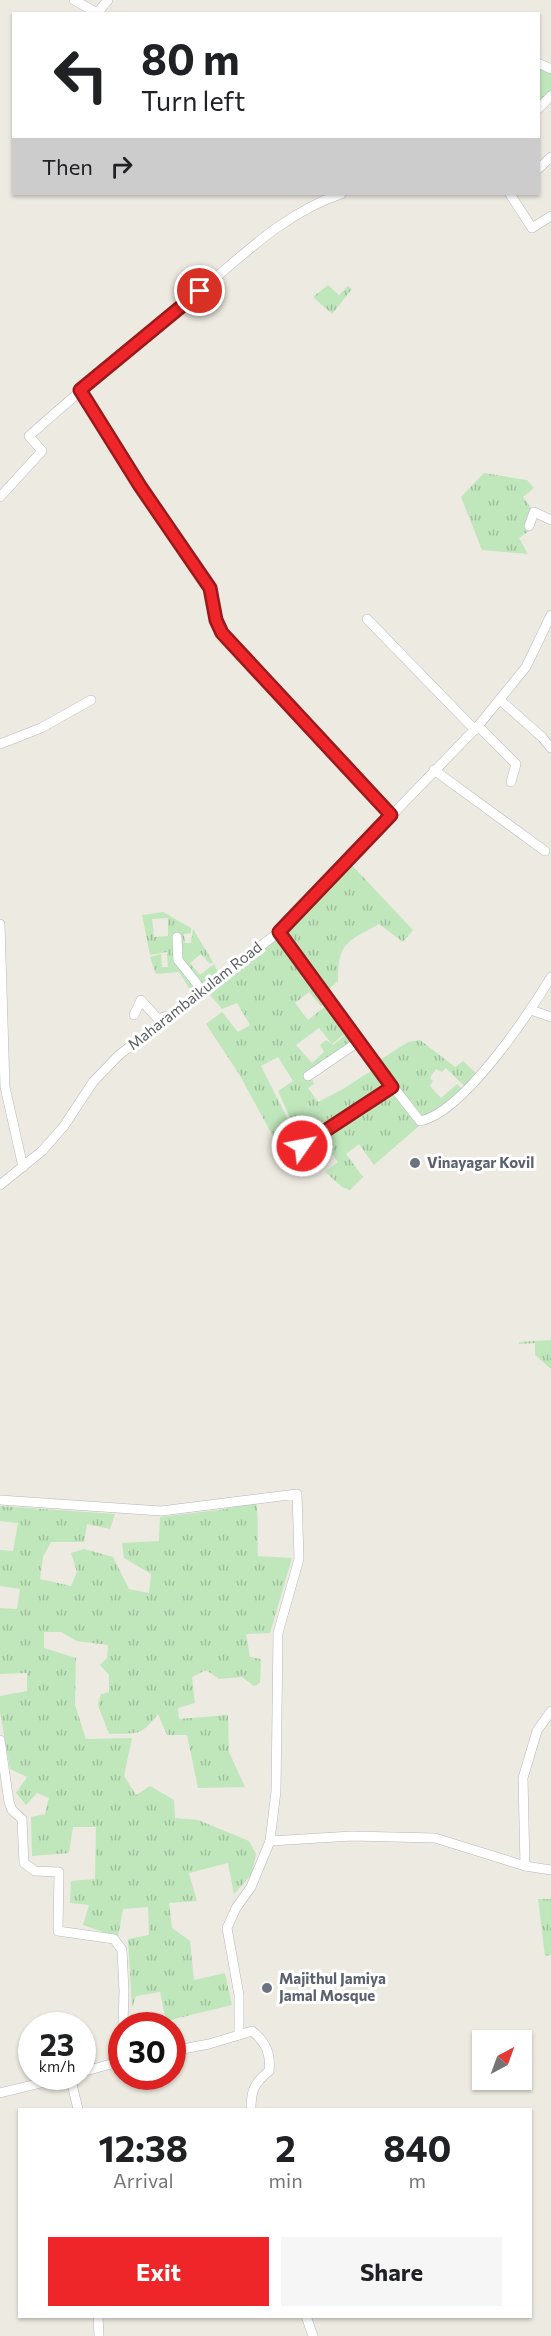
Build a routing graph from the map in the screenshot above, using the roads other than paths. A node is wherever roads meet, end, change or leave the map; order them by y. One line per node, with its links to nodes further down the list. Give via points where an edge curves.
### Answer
1 (74, 0): 2 (street)
2 (97, 12)
3 (551, 96): 4 (street)
4 (540, 107)
5 (551, 157): 6 (street)
6 (540, 168)
7 (513, 195): 9 (street, via 532,228)
8 (321, 196): 10 (street, via 285,221)
9 (551, 216)
10 (80, 390): 11 (street, via 29,436 42,451); 23 (street, via 210,588 222,633)
11 (0, 497)
12 (551, 520): 13 (street, via 534,512)
13 (530, 526)
14 (551, 615): 17 (street, Maharambaikulam Road, via 526,666)
15 (367, 620): 18 (street)
16 (91, 700): 19 (street, via 41,728)
17 (500, 700): 18 (street, Maharambaikulam Road); 20 (street)
18 (477, 728): 21 (street, Maharambaikulam Road); 22 (street, via 516,764)
19 (0, 744)
20 (551, 748)
21 (434, 770): 23 (street, Maharambaikulam Road); 24 (street)
22 (511, 782)
23 (391, 815): 26 (street, Maharambaikulam Road, via 283,920)
24 (545, 851)
25 (0, 924): 38 (street, via 5,1087)
26 (279, 932): 29 (street, Maharambaikulam Road); 34 (street)
27 (177, 938): 29 (street, via 178,960)
28 (551, 977): 30 (street)
29 (202, 990): 31 (street, Maharambaikulam Road)
30 (531, 1010): 33 (street); 36 (street, via 475,1083 430,1119 420,1121)
31 (172, 1014): 32 (street, via 158,1018 141,1000); 38 (street, Maharambaikulam Road, via 119,1055 93,1082 64,1126)
32 (134, 1015)
33 (551, 1017)
34 (358, 1042): 35 (street); 36 (street)
35 (308, 1076)
36 (392, 1087): 37 (street)
37 (302, 1146)
38 (23, 1167): 39 (street, Maharambaikulam Road)
39 (0, 1185)
40 (0, 1500): 43 (street, via 161,1511 297,1494 299,1559 278,1633 276,1791)
41 (551, 1711): 44 (street, via 537,1731 523,1778)
42 (0, 1740): 46 (street, via 9,1802 22,1819 24,1863 35,1871 59,1872 58,1931 114,1939 122,1950)
43 (270, 1840): 44 (street, via 352,1836 435,1839); 47 (street, via 251,1887 227,1928 239,1995)
44 (525, 1866): 45 (street)
45 (551, 1870)
46 (123, 2012)
47 (239, 2035): 48 (street); 53 (street, via 252,2031 263,2040 270,2059 269,2071 251,2091)
48 (186, 2048)
49 (18, 2088): 51 (street)
50 (73, 2090): 52 (street)
51 (0, 2092)
52 (78, 2108)
53 (251, 2108)
54 (98, 2318): 56 (street)
55 (307, 2318): 57 (street)
56 (99, 2336)
57 (313, 2336)

